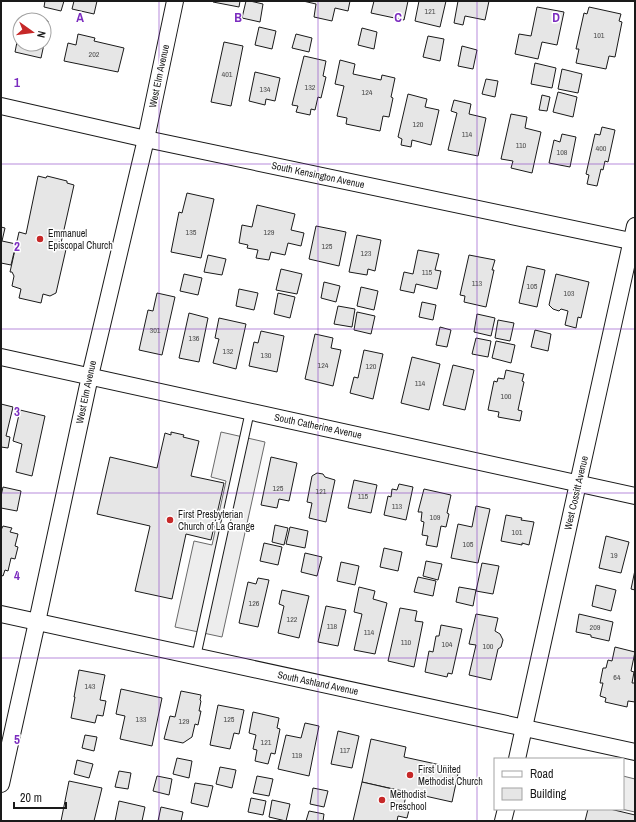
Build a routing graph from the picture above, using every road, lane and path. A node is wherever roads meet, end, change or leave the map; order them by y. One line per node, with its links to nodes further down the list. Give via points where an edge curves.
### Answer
1 (175, 1): 3 (street, West Elm Avenue)
2 (1, 106): 3 (street, South Kensington Avenue)
3 (146, 139): 4 (street, South Kensington Avenue); 6 (street, West Elm Avenue)
4 (634, 237): 8 (street, West Cossitt Avenue)
5 (1, 357): 6 (street, South Catherine Avenue)
6 (90, 376): 7 (street, South Catherine Avenue); 11 (street, West Elm Avenue)
7 (250, 411): 8 (street, South Catherine Avenue); 12 (lane)
8 (578, 483): 9 (street, South Catherine Avenue); 13 (street, West Cossitt Avenue)
9 (635, 496)
10 (1, 614): 11 (street, South Ashland Avenue)
11 (37, 622): 12 (street, South Ashland Avenue); 16 (street, West Elm Avenue)
12 (196, 656): 13 (street, South Ashland Avenue)
13 (524, 728): 14 (street, South Ashland Avenue); 15 (street, West Cossitt Avenue)
14 (635, 752)
15 (517, 758)
16 (1, 784)
17 (506, 810): 18 (street)
18 (503, 821)

